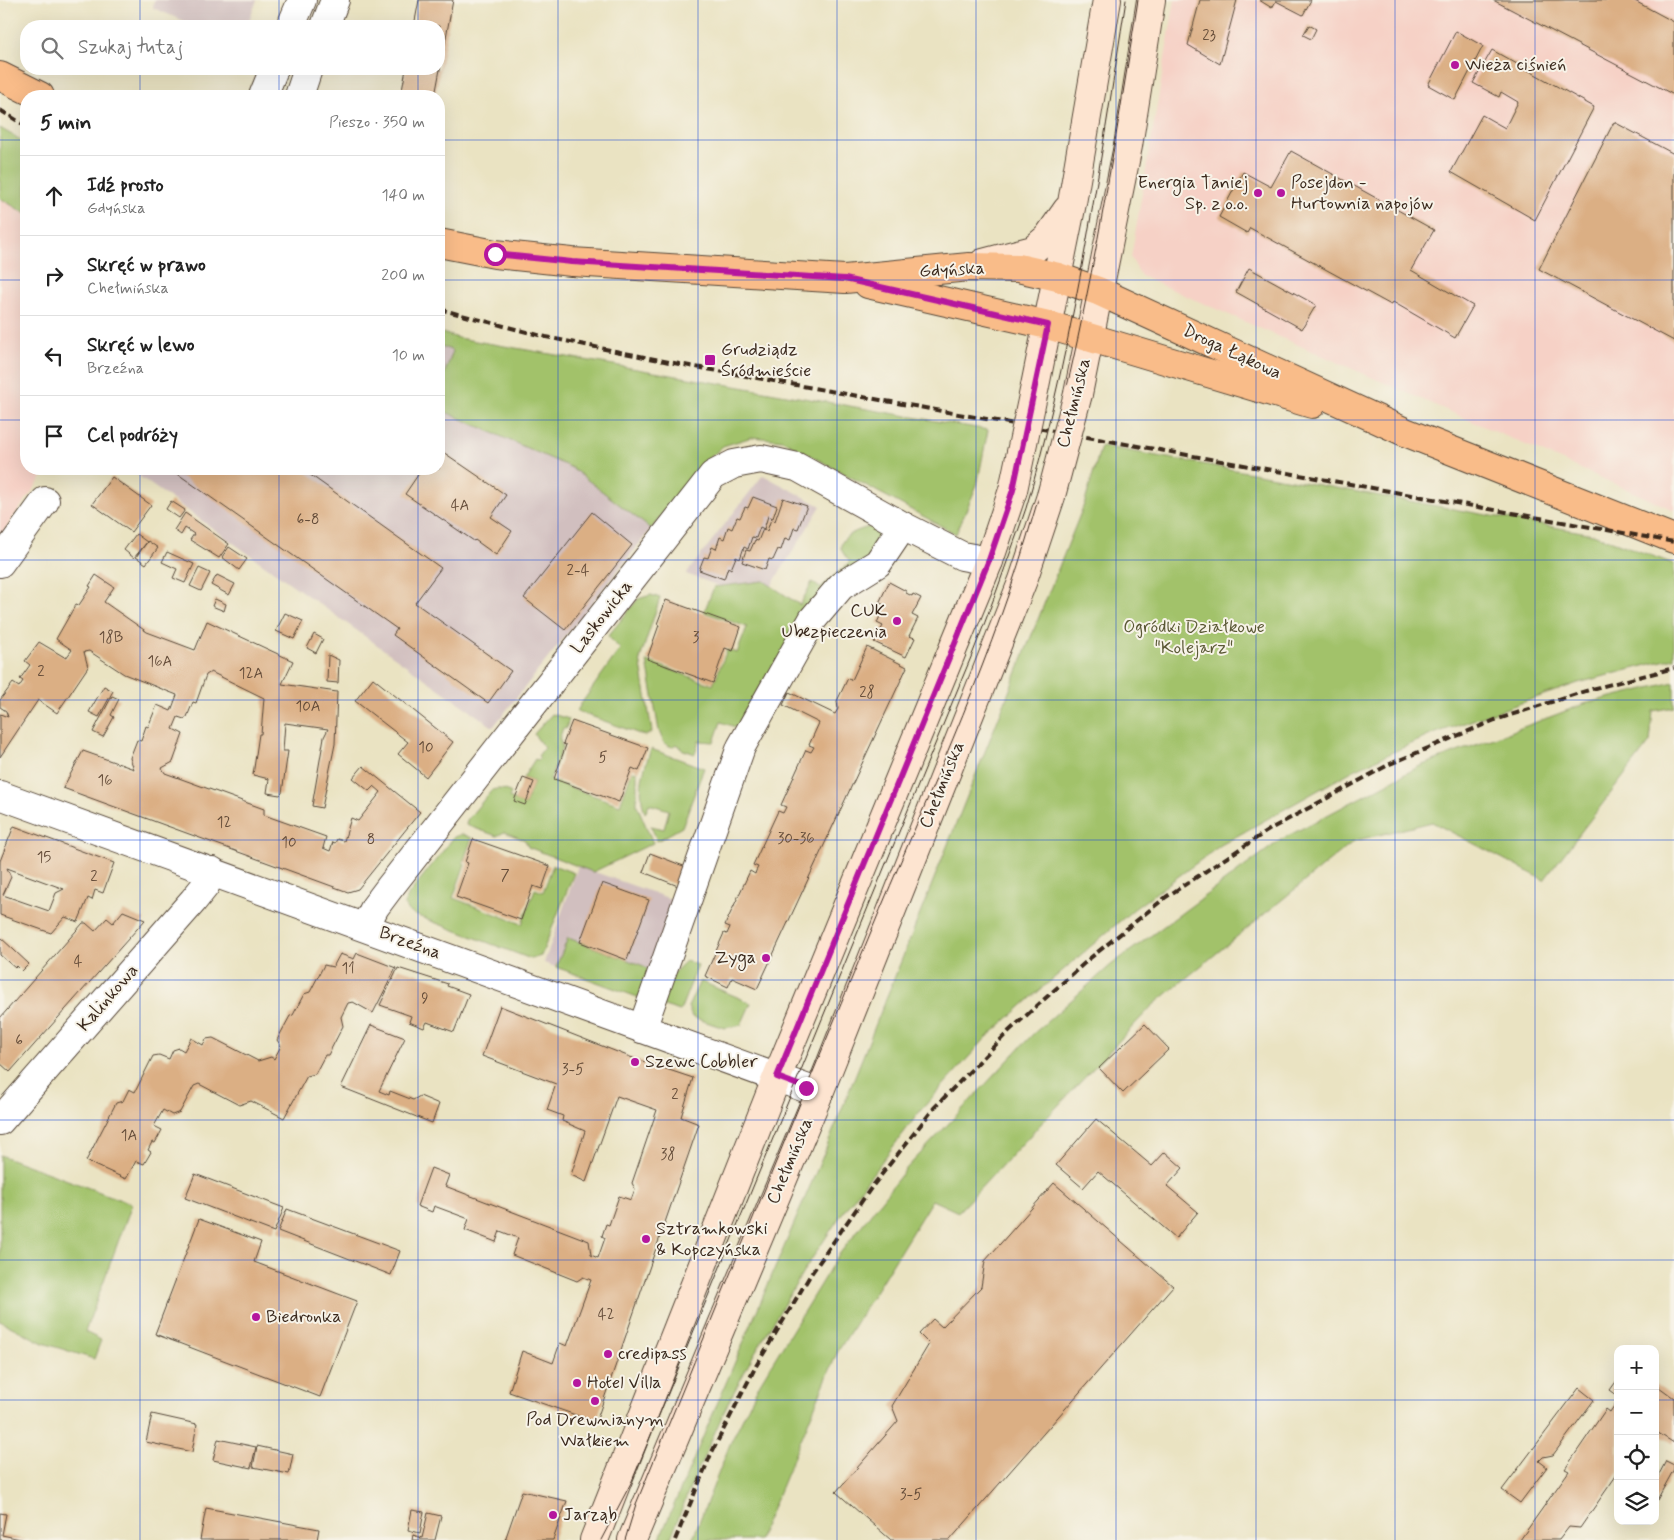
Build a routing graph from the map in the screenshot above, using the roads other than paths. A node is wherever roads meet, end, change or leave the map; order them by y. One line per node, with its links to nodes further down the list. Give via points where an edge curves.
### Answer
1 (302, 0): 5 (street)
2 (335, 0): 6 (street)
3 (1107, 0): 13 (main road)
4 (1151, 0): 18 (main road, Chełmińska, via 1128,146)
5 (294, 20)
6 (327, 20)
7 (272, 75): 11 (street)
8 (306, 75): 12 (street)
9 (0, 76): 10 (main road)
10 (28, 90)
11 (265, 90)
12 (301, 90)
13 (1072, 202): 15 (main road, via 1048,237 1033,250); 16 (main road)
14 (445, 244): 17 (main road, Gdyńska, via 495,254 572,262)
15 (969, 266): 16 (main road, Gdyńska, via 1018,268); 17 (main road, Gdyńska)
16 (1058, 277): 18 (main road, Droga Łąkowa); 19 (main road)
17 (845, 279): 19 (main road, Gdyńska)
18 (1098, 291): 20 (main road, Chełmińska); 21 (main road, Droga Łąkowa)
19 (1048, 325): 20 (main road, Gdyńska); 25 (main road, bridge, via 1013,490)
20 (1090, 337): 21 (main road, Droga Łąkowa); 32 (main road, Chełmińska, bridge, via 1051,496 1009,616)
21 (1404, 432): 24 (main road, Droga Łąkowa)
22 (45, 501): 26 (street)
23 (903, 526): 25 (street, Laskowicka, via 962,556); 29 (street, Laskowicka, via 797,467 761,459 734,464 713,475 390,887); 30 (street, via 878,563 841,586 813,619 741,747)
24 (1674, 539)
25 (989, 560): 31 (main road)
26 (0, 563)
27 (0, 795): 28 (street, Brzeźna)
28 (212, 871): 29 (street, Brzeźna); 33 (street, Kalinkowa, via 193,901)
29 (365, 927): 30 (street, Brzeźna)
30 (642, 1028): 31 (street, Brzeźna)
31 (777, 1077): 32 (street, Brzeźna); 34 (main road)
32 (819, 1093): 35 (main road, Chełmińska)
33 (0, 1121)
34 (594, 1540)
35 (632, 1540)

